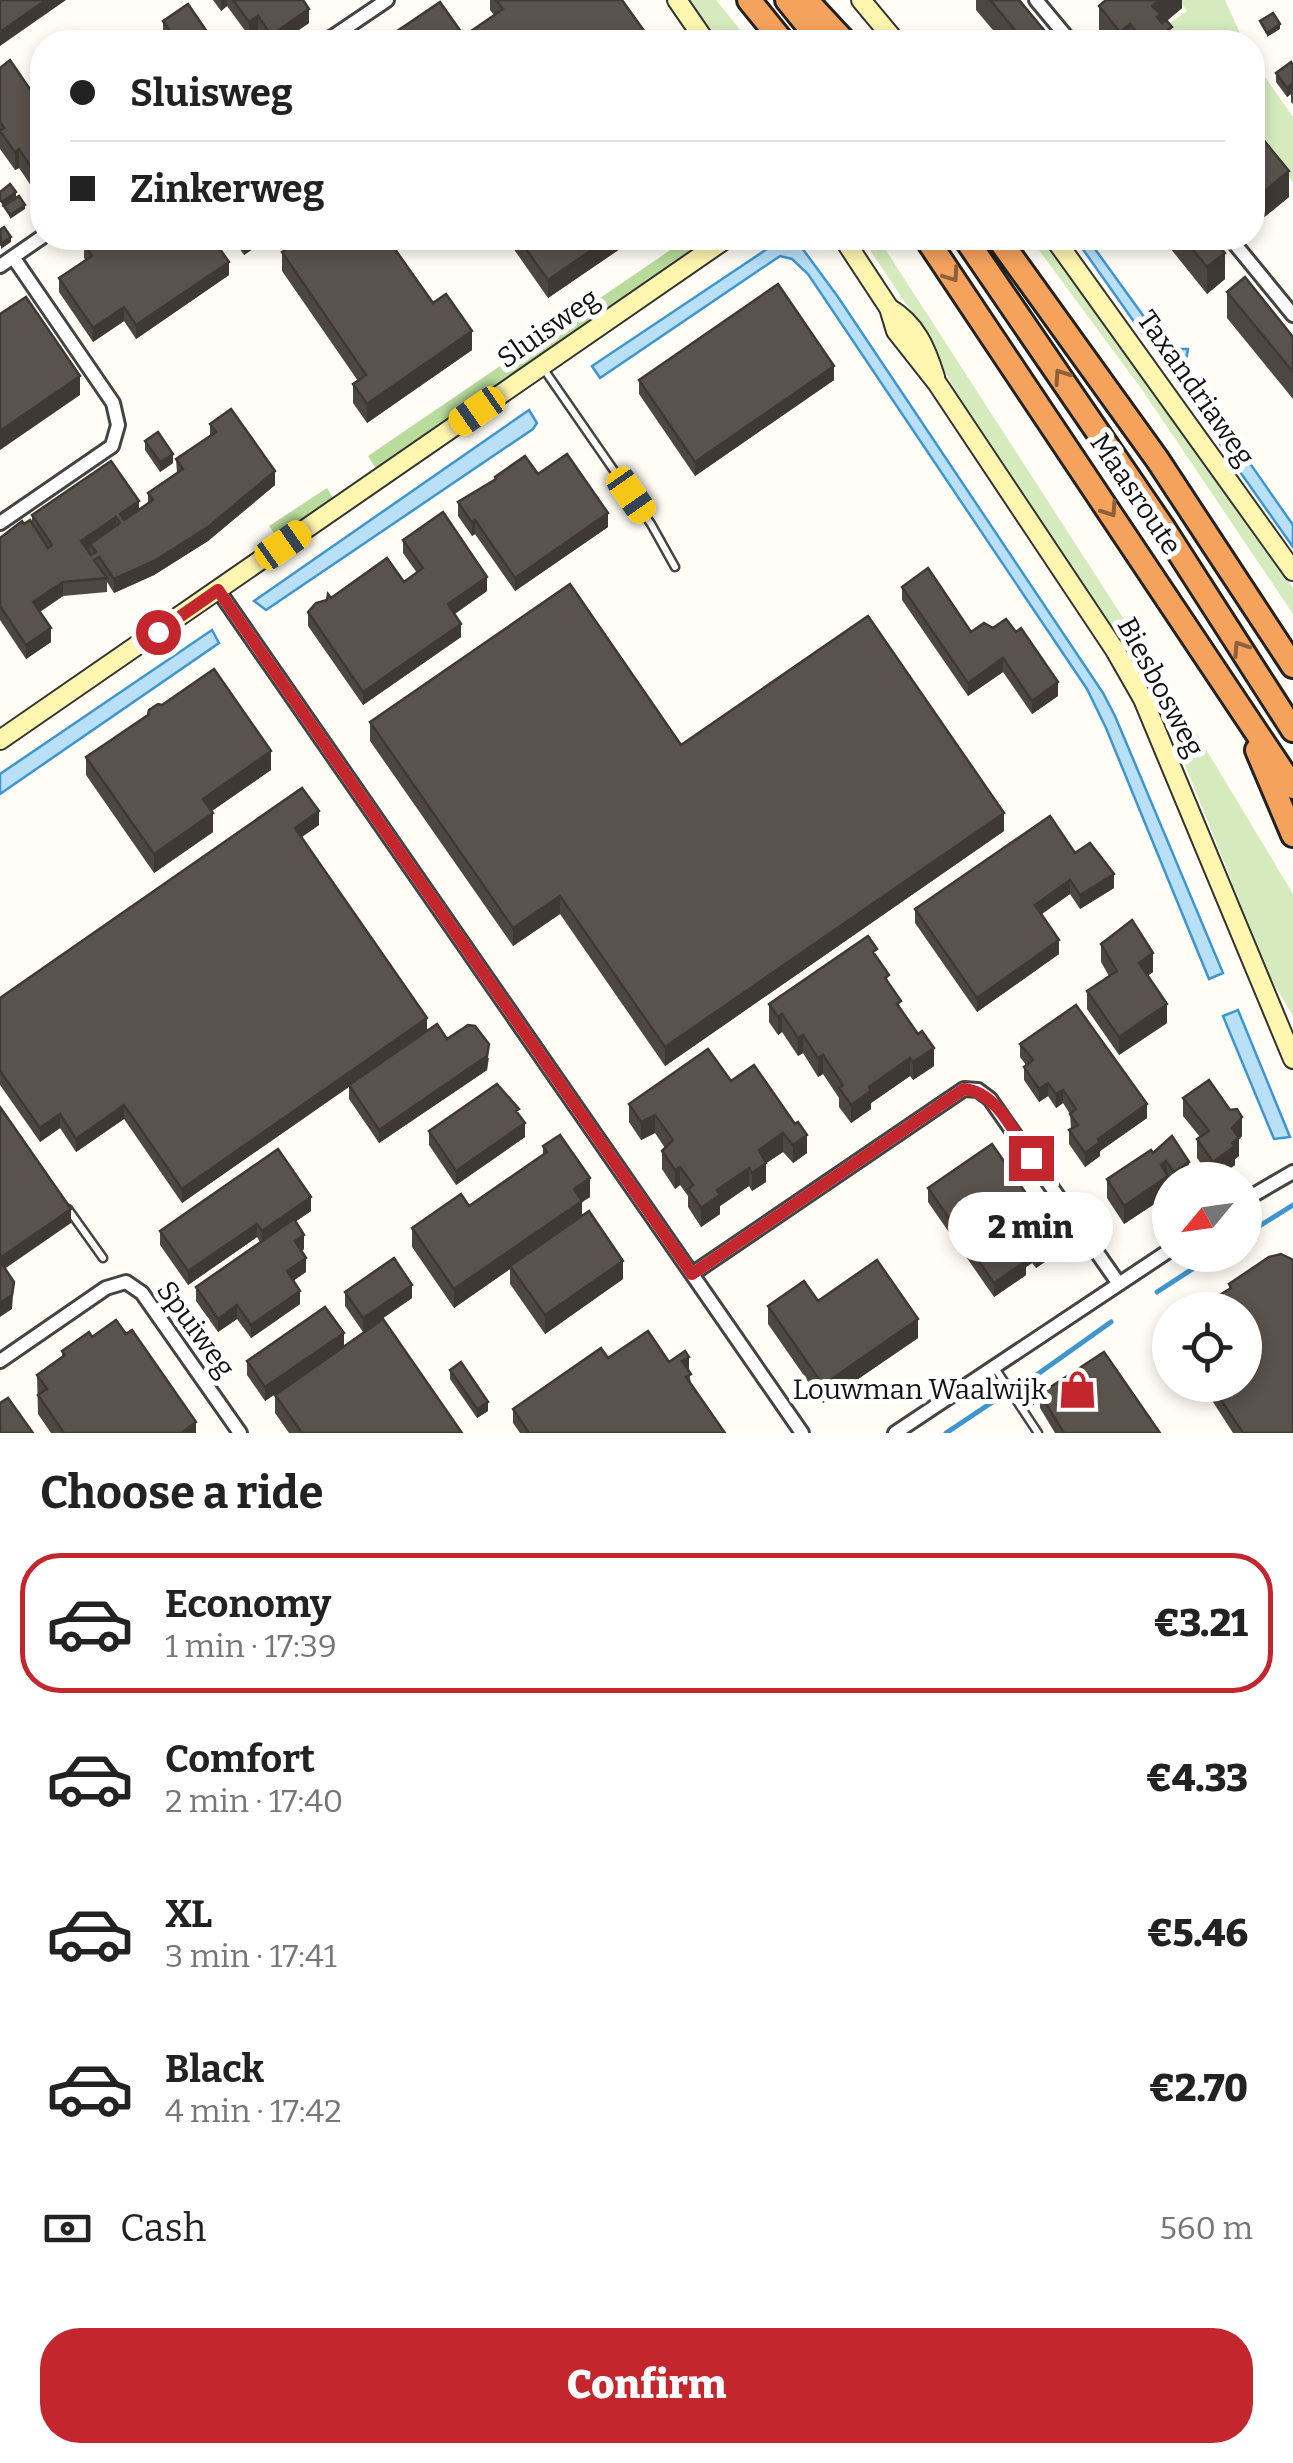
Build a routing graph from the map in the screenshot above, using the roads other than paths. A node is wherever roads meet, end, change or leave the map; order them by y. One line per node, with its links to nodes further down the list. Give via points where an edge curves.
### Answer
1 (388, 0): 8 (street)
2 (678, 0): 9 (main road)
3 (749, 0): 10 (highway)
4 (787, 0): 11 (highway)
5 (806, 0): 12 (highway)
6 (860, 0): 13 (main road)
7 (1036, 0): 14 (street)
8 (343, 30)
9 (698, 30)
10 (773, 30)
11 (811, 30)
12 (834, 30)
13 (886, 30)
14 (1061, 30)
15 (30, 246): 23 (street)
16 (710, 250): 26 (main road, Sluisweg)
17 (852, 250): 39 (main road, Biesbosweg, via 890,308 896,331 937,382 1143,699)
18 (934, 250): 34 (highway, Maasroute, one-way to 34)
19 (973, 250): 35 (highway, Maasroute, one-way to 19)
20 (1007, 250): 31 (highway, via 1157,459)
21 (1063, 250): 29 (main road, Taxandriaweg)
22 (1240, 250): 25 (street)
23 (14, 257): 24 (street); 27 (street, via 113,403 118,425 112,446)
24 (0, 266)
25 (1293, 315)
26 (542, 366): 28 (lane); 30 (main road, Sluisweg)
27 (0, 524)
28 (675, 567)
29 (1293, 572)
30 (218, 590): 36 (main road, Sluisweg); 45 (street)
31 (1266, 628): 32 (highway); 33 (highway)
32 (1293, 666)
33 (1293, 674)
34 (1234, 696): 37 (highway, Maasroute); 38 (highway)
35 (1293, 730)
36 (2, 735)
37 (1293, 787)
38 (1293, 835)
39 (1291, 1051)
40 (1293, 1172): 41 (street)
41 (1262, 1190)
42 (57, 1194): 43 (lane)
43 (103, 1258)
44 (1152, 1262): 46 (street)
45 (692, 1274): 46 (street, via 964,1089 990,1100); 52 (street)
46 (1119, 1284): 48 (street)
47 (0, 1362): 51 (street, Spuiweg, via 106,1288 126,1282 142,1292)
48 (994, 1367): 50 (lane); 53 (street)
49 (1053, 1386): 50 (lane)
50 (1020, 1406): 54 (lane)
51 (240, 1433)
52 (802, 1433)
53 (895, 1433)
54 (1038, 1433)

